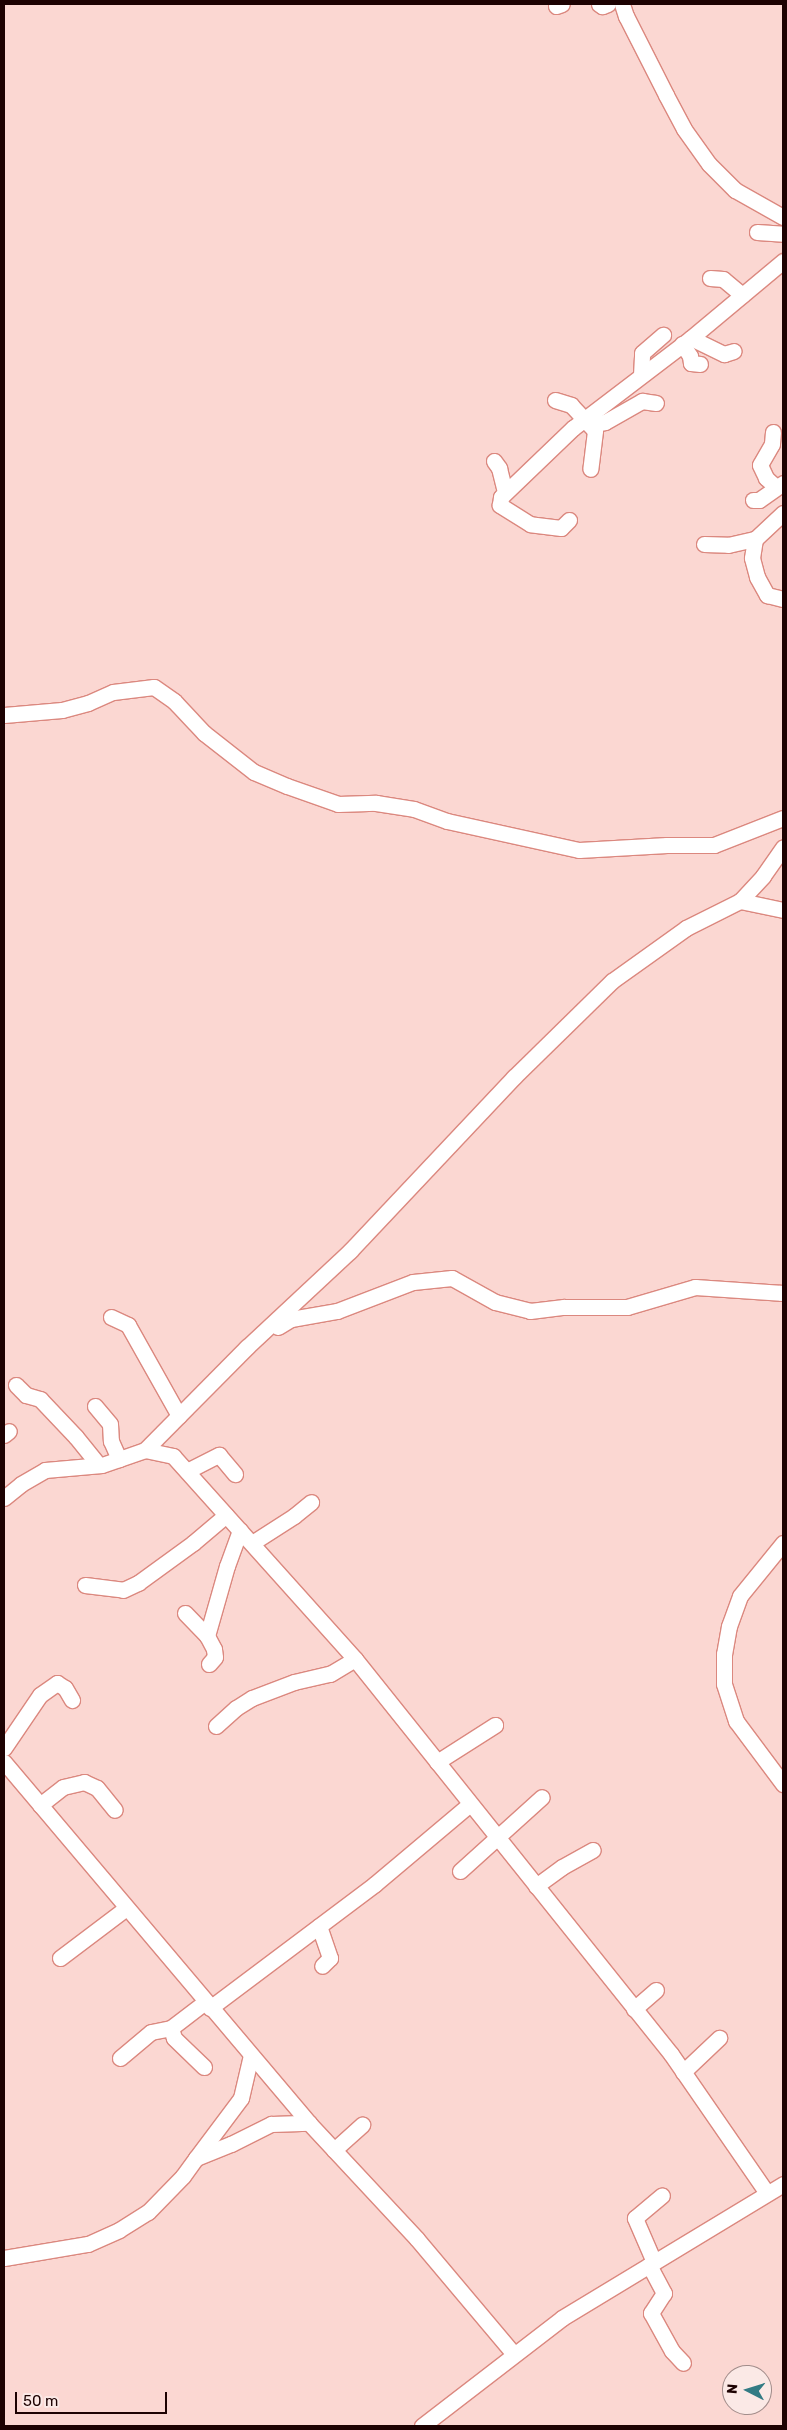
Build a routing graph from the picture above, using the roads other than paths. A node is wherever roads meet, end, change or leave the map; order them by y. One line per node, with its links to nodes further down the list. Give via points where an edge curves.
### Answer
1 (599, 4): 2 (street)
2 (608, 4)
3 (622, 4): 4 (street, via 684,129 709,164 735,190)
4 (783, 217)
5 (757, 232): 6 (street)
6 (783, 234)
7 (783, 261): 9 (street)
8 (710, 278): 9 (street, via 723,279)
9 (742, 295): 11 (street)
10 (663, 335): 14 (street, via 642,353)
11 (687, 341): 12 (street, via 724,354); 13 (street, via 691,363); 14 (street)
12 (734, 351)
13 (700, 364)
14 (641, 375): 17 (street)
15 (554, 400): 17 (street, via 571,406)
16 (656, 403): 17 (street, via 642,402 605,422)
17 (587, 422): 20 (street, via 595,431); 22 (street)
18 (773, 432): 21 (street, via 772,444 760,465 766,478)
19 (494, 461): 22 (street)
20 (590, 469)
21 (780, 485): 23 (street, via 759,500)
22 (505, 492): 25 (street, via 500,505 530,524 561,528)
23 (752, 500)
24 (783, 513): 26 (street)
25 (569, 520)
26 (755, 539): 27 (street, via 728,545); 28 (street, via 752,558 757,577 767,595)
27 (704, 544)
28 (783, 599)
29 (4, 714): 30 (street, via 62,710 113,692 154,688 174,701 204,733 254,772 287,786 338,804 376,803 414,809 448,821 579,850 714,845)
30 (783, 818)
31 (783, 847): 32 (street)
32 (740, 901): 33 (street); 36 (street, via 686,928 612,981 514,1076 350,1252)
33 (783, 910)
34 (783, 1293): 36 (street, via 695,1287 627,1307 564,1307 530,1311 495,1302 452,1278 413,1282 337,1310 291,1319)
35 (111, 1317): 39 (street, via 128,1325)
36 (247, 1347): 39 (street)
37 (16, 1385): 42 (street, via 26,1396 40,1399)
38 (95, 1406): 41 (street, via 110,1424 112,1442)
39 (179, 1416): 40 (street)
40 (145, 1450): 41 (street); 43 (street, via 173,1456)
41 (119, 1459): 42 (street)
42 (99, 1465): 45 (street, via 45,1470)
43 (187, 1471): 44 (street, via 219,1456); 47 (street)
44 (235, 1474)
45 (4, 1498)
46 (311, 1502): 49 (street)
47 (226, 1515): 48 (street); 51 (street, via 138,1583 123,1590)
48 (240, 1530): 49 (street); 53 (street)
49 (252, 1543): 54 (street)
50 (783, 1543): 62 (street, via 740,1596 729,1626 724,1654 724,1684 736,1721)
51 (85, 1585)
52 (185, 1613): 53 (street)
53 (207, 1636): 55 (street, via 215,1658)
54 (355, 1659): 58 (street, via 330,1674 294,1682 252,1698); 61 (street)
55 (209, 1664)
56 (72, 1700): 59 (street, via 65,1688 57,1683 40,1695)
57 (494, 1725): 61 (street)
58 (216, 1726)
59 (4, 1748)
60 (4, 1762): 65 (street)
61 (437, 1762): 64 (street)
62 (783, 1784)
63 (542, 1797): 67 (street)
64 (470, 1804): 67 (street); 72 (street, via 375,1884)
65 (40, 1805): 66 (street, via 63,1787 84,1782 97,1788); 71 (street)
66 (115, 1810)
67 (498, 1839): 69 (street); 70 (street)
68 (593, 1850): 70 (street)
69 (460, 1871)
70 (536, 1886): 77 (street)
71 (126, 1908): 73 (street); 76 (street)
72 (319, 1926): 74 (street, via 330,1958); 76 (street)
73 (60, 1958)
74 (322, 1966)
75 (656, 1990): 77 (street)
76 (208, 2005): 78 (street); 80 (street)
77 (634, 2009): 83 (street)
78 (171, 2028): 81 (street, via 151,2032); 82 (street, via 174,2038)
79 (719, 2038): 83 (street)
80 (251, 2055): 84 (street); 87 (street, via 240,2098)
81 (120, 2058)
82 (204, 2067)
83 (684, 2072): 89 (street)
84 (309, 2123): 86 (street); 87 (street, via 272,2124)
85 (362, 2125): 86 (street)
86 (334, 2150): 93 (street, via 417,2239)
87 (196, 2158): 91 (street, via 148,2212 120,2230 88,2244)
88 (783, 2184): 89 (street)
89 (767, 2193): 92 (street)
90 (662, 2195): 92 (street, via 636,2218)
91 (4, 2258)
92 (651, 2263): 93 (street, via 562,2318); 94 (street, via 664,2293 651,2313 672,2351)
93 (514, 2354): 95 (street)
94 (683, 2363)
95 (422, 2426)

